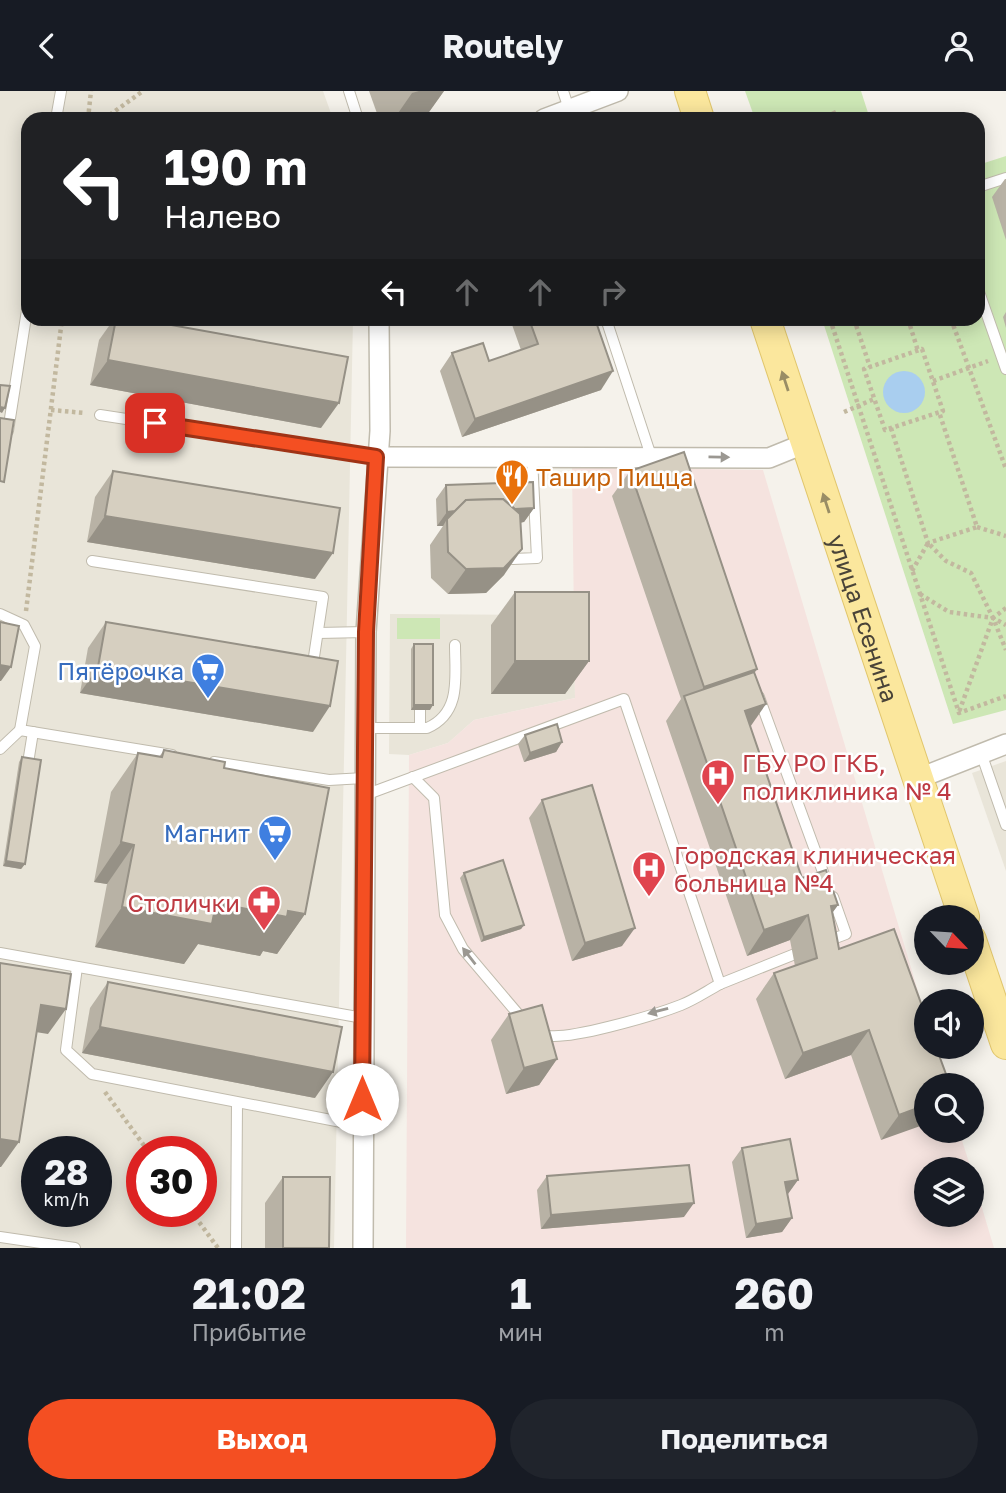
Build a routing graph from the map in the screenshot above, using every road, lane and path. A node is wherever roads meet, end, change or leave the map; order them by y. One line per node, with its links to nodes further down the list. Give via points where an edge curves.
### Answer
1 (61, 91): 8 (lane)
2 (91, 91): 9 (path)
3 (143, 91): 10 (path)
4 (349, 91): 11 (lane)
5 (618, 91): 7 (street)
6 (690, 91): 13 (main road)
7 (566, 100): 12 (street)
8 (58, 112)
9 (89, 112)
10 (114, 112)
11 (356, 112)
12 (552, 112)
13 (697, 112)
14 (1006, 177): 15 (lane)
15 (985, 184)
16 (985, 309): 30 (lane)
17 (25, 326): 40 (lane)
18 (61, 326): 34 (path)
19 (379, 326): 42 (street)
20 (608, 326): 41 (lane)
21 (767, 326): 39 (main road, улица Есенина, one-way to 21)
22 (832, 326): 33 (path)
23 (856, 326): 28 (path)
24 (910, 326): 26 (path)
25 (953, 326): 29 (path)
26 (918, 351): 28 (path); 31 (path, via 922,349)
27 (989, 360): 29 (path)
28 (870, 367): 32 (path, via 864,369)
29 (967, 368): 31 (path); 44 (path)
30 (1006, 369)
31 (933, 381): 36 (path, via 943,411)
32 (874, 399): 33 (path); 38 (path, via 885,430)
33 (858, 405): 35 (path); 50 (path)
34 (51, 410): 37 (path); 55 (path)
35 (844, 412)
36 (939, 412): 38 (path); 45 (path)
37 (100, 415): 42 (lane)
38 (891, 428): 47 (path)
39 (806, 443): 41 (street, one-way to 39, via 769,458); 77 (main road, улица Есенина, one-way to 39)
40 (6, 445)
41 (651, 456): 43 (street)
42 (376, 457): 43 (street); 57 (street)
43 (532, 458): 48 (lane, via 537,558)
44 (1006, 469)
45 (977, 527): 46 (path); 47 (path)
46 (1006, 536)
47 (928, 543): 50 (path); 54 (path, via 946,561 971,573)
48 (513, 559)
49 (92, 561): 58 (lane, via 323,597)
50 (912, 571): 51 (path)
51 (920, 593): 54 (path, via 949,613); 65 (path)
52 (1006, 608): 54 (path)
53 (0, 614): 55 (lane)
54 (993, 618): 56 (path); 60 (path); 65 (path)
55 (24, 625): 68 (lane, via 35,646)
56 (1006, 625)
57 (366, 632): 58 (lane); 66 (street)
58 (318, 633): 61 (lane, via 312,672)
59 (455, 645): 67 (lane, via 452,705 435,724)
60 (1006, 650)
61 (299, 670)
62 (754, 686): 84 (lane, via 846,934)
63 (1006, 696): 65 (path)
64 (421, 710): 67 (lane)
65 (959, 713)
66 (365, 728): 67 (lane); 78 (street)
67 (420, 728)
68 (20, 730): 69 (lane); 71 (lane)
69 (33, 732): 73 (lane); 75 (lane)
70 (1006, 744): 72 (street)
71 (0, 749)
72 (981, 753): 77 (street); 79 (lane)
73 (181, 756)
74 (208, 761): 78 (lane)
75 (28, 763)
76 (413, 777): 78 (lane); 84 (lane, one-way to 76, via 681,1005 573,1034 549,1038 528,1026 463,949 445,915 434,799); 84 (lane, via 624,699)
77 (917, 779): 80 (main road, улица Есенина)
78 (364, 787): 85 (street)
79 (1006, 825)
80 (960, 905)
81 (0, 953): 82 (lane)
82 (77, 967): 85 (lane); 87 (lane, via 66,1051)
83 (983, 975): 86 (main road)
84 (720, 984)
85 (363, 1018): 89 (street)
86 (1006, 1044)
87 (92, 1074): 88 (lane); 90 (path)
88 (237, 1103): 89 (lane); 95 (lane)
89 (362, 1126): 96 (street)
90 (137, 1136)
91 (203, 1227): 94 (path)
92 (0, 1237): 93 (lane)
93 (75, 1248)
94 (218, 1248)
95 (236, 1248)
96 (363, 1248)

